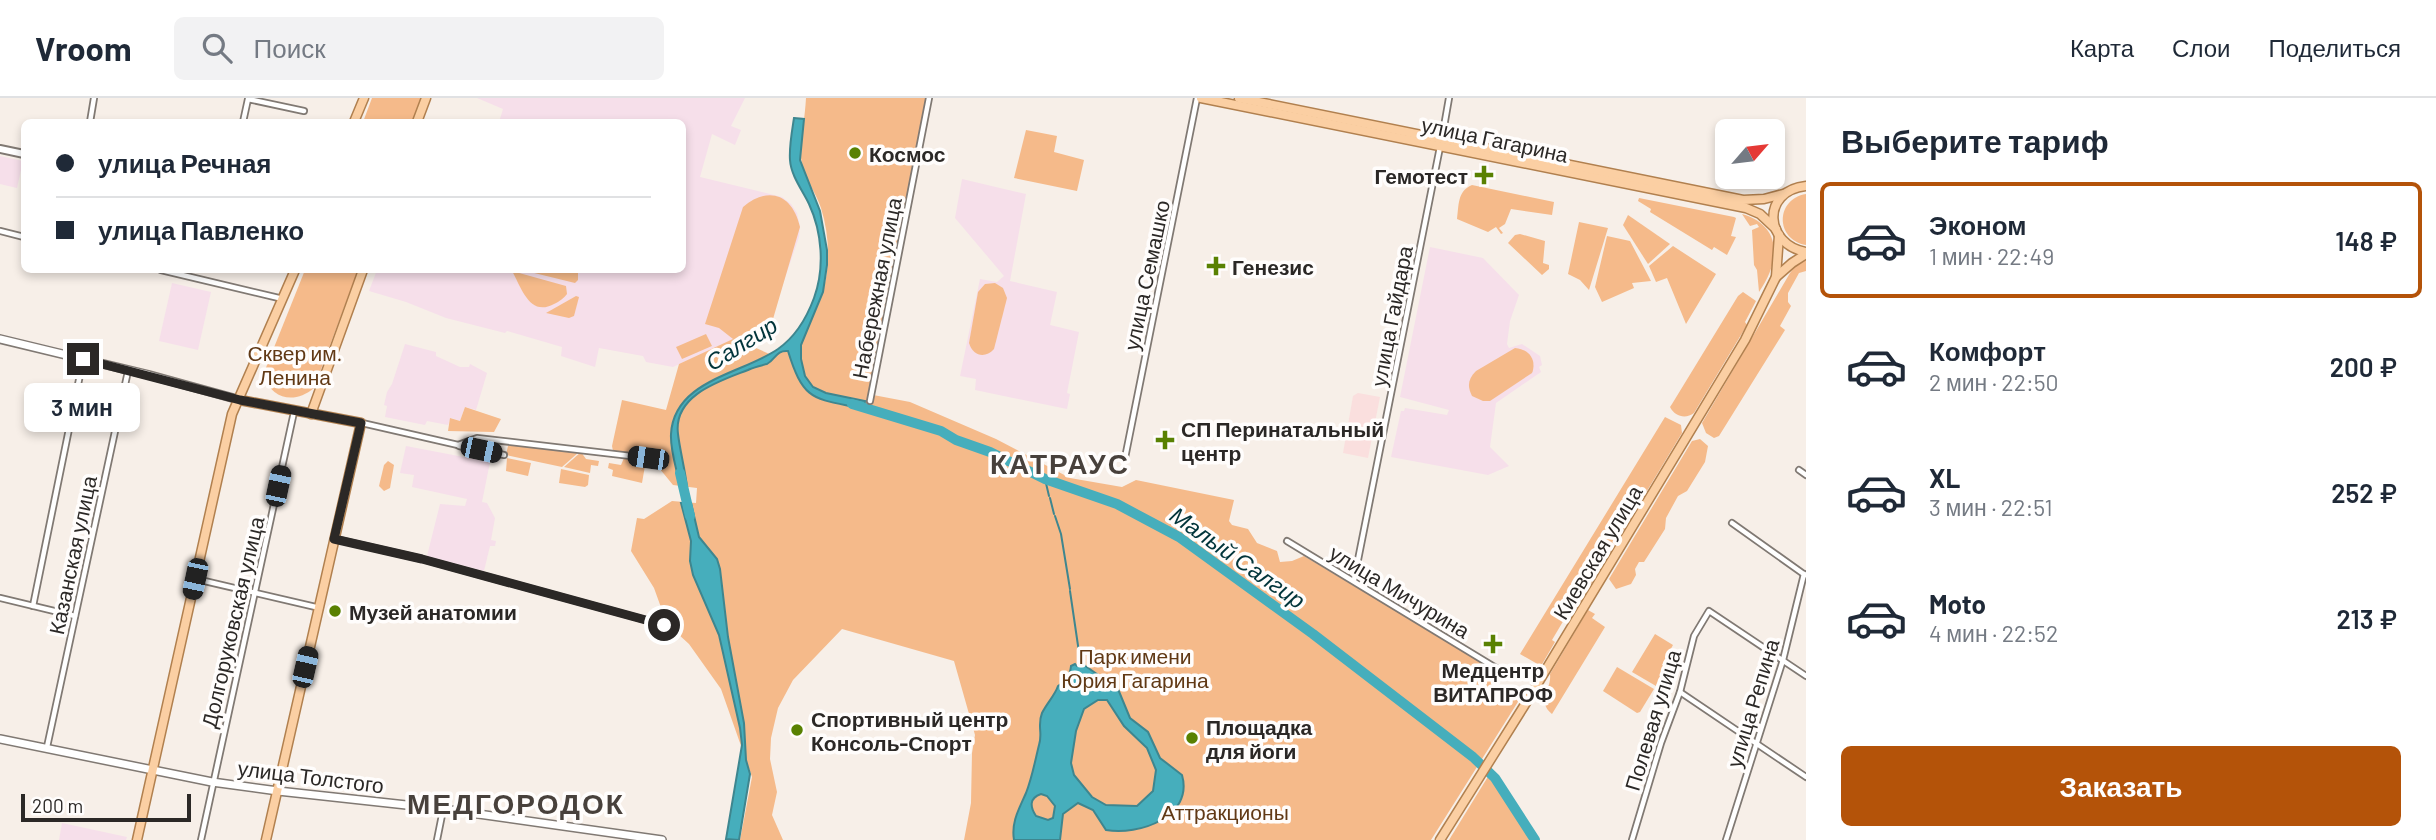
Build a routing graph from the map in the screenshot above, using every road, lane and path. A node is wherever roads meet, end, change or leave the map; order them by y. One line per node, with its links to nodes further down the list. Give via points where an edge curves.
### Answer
1 (94, 98): 9 (street)
2 (364, 98): 11 (main road)
3 (426, 98): 12 (main road)
4 (929, 98): 33 (street, Набережная улица)
5 (1199, 98): 13 (main road, улица Гагарина); 40 (street, улица Семашко)
6 (1239, 98): 13 (main road, улица Гагарина)
7 (1449, 98): 13 (street, улица Гайдара)
8 (304, 111): 10 (street, via 248,99)
9 (90, 119)
10 (244, 119)
11 (355, 119)
12 (418, 119)
13 (1441, 142): 19 (main road, улица Гагарина, via 1743,200); 21 (main road, улица Гагарина, via 1746,208 1760,214); 48 (street, улица Гайдара)
14 (0, 149): 15 (street)
15 (21, 153)
16 (1806, 179): 18 (main road)
17 (1806, 186): 18 (main road)
18 (1796, 187): 19 (main road, улица Гагарина)
19 (1783, 194): 21 (main road, Киевская улица, via 1772,215)
20 (0, 231): 22 (street)
21 (1778, 232): 23 (main road, улица Гагарина, via 1790,247); 27 (main road, Киевская улица)
22 (21, 236)
23 (1806, 253): 27 (main road, Киевская улица)
24 (174, 273): 28 (street)
25 (294, 273): 28 (main road)
26 (362, 273): 35 (main road)
27 (1776, 277): 72 (main road, Киевская улица, via 1745,340)
28 (283, 299): 32 (main road)
29 (0, 342): 30 (main road)
30 (83, 359): 31 (main road); 51 (street)
31 (128, 370): 32 (main road); 53 (street, Казанская улица)
32 (240, 400): 34 (main road); 47 (main road)
33 (870, 401)
34 (294, 412): 35 (main road); 49 (street, Долгоруковская улица)
35 (311, 414): 36 (main road)
36 (361, 423): 37 (street); 44 (main road)
37 (458, 445): 38 (street); 39 (street, via 477,438)
38 (504, 455)
39 (648, 458)
40 (1125, 458)
41 (1799, 470): 42 (street)
42 (1806, 475)
43 (1732, 523): 46 (street)
44 (334, 539): 52 (main road); 54 (street)
45 (1287, 541): 48 (street, улица Мичурина)
46 (1805, 575): 55 (street, улица Репина)
47 (195, 579): 49 (street); 62 (main road)
48 (1354, 580): 56 (street, улица Мичурина)
49 (256, 593): 52 (street); 64 (street, Долгоруковская улица)
50 (0, 598): 51 (street)
51 (33, 606): 53 (street)
52 (320, 608): 65 (main road)
53 (75, 616): 61 (street, Казанская улица)
54 (664, 625)
55 (1783, 660): 57 (street); 58 (street, Полевая улица, via 1709,611 1694,636); 60 (street, улица Репина)
56 (1496, 668)
57 (1806, 676)
58 (1680, 692): 60 (street); 73 (street, Полевая улица)
59 (0, 739): 61 (main road, улица Толстого)
60 (1757, 743): 63 (street); 74 (street, улица Репина)
61 (47, 747): 62 (main road, улица Толстого)
62 (153, 770): 64 (main road, улица Толстого); 67 (main road)
63 (1806, 777)
64 (212, 782): 65 (main road, улица Толстого); 68 (street, Долгоруковская улица)
65 (278, 792): 66 (main road, улица Толстого); 69 (main road)
66 (443, 809): 70 (street); 71 (main road, улица Толстого)
67 (137, 840)
68 (201, 840)
69 (266, 840)
70 (437, 840)
71 (662, 840)
72 (1440, 840)
73 (1632, 840)
74 (1726, 840)

